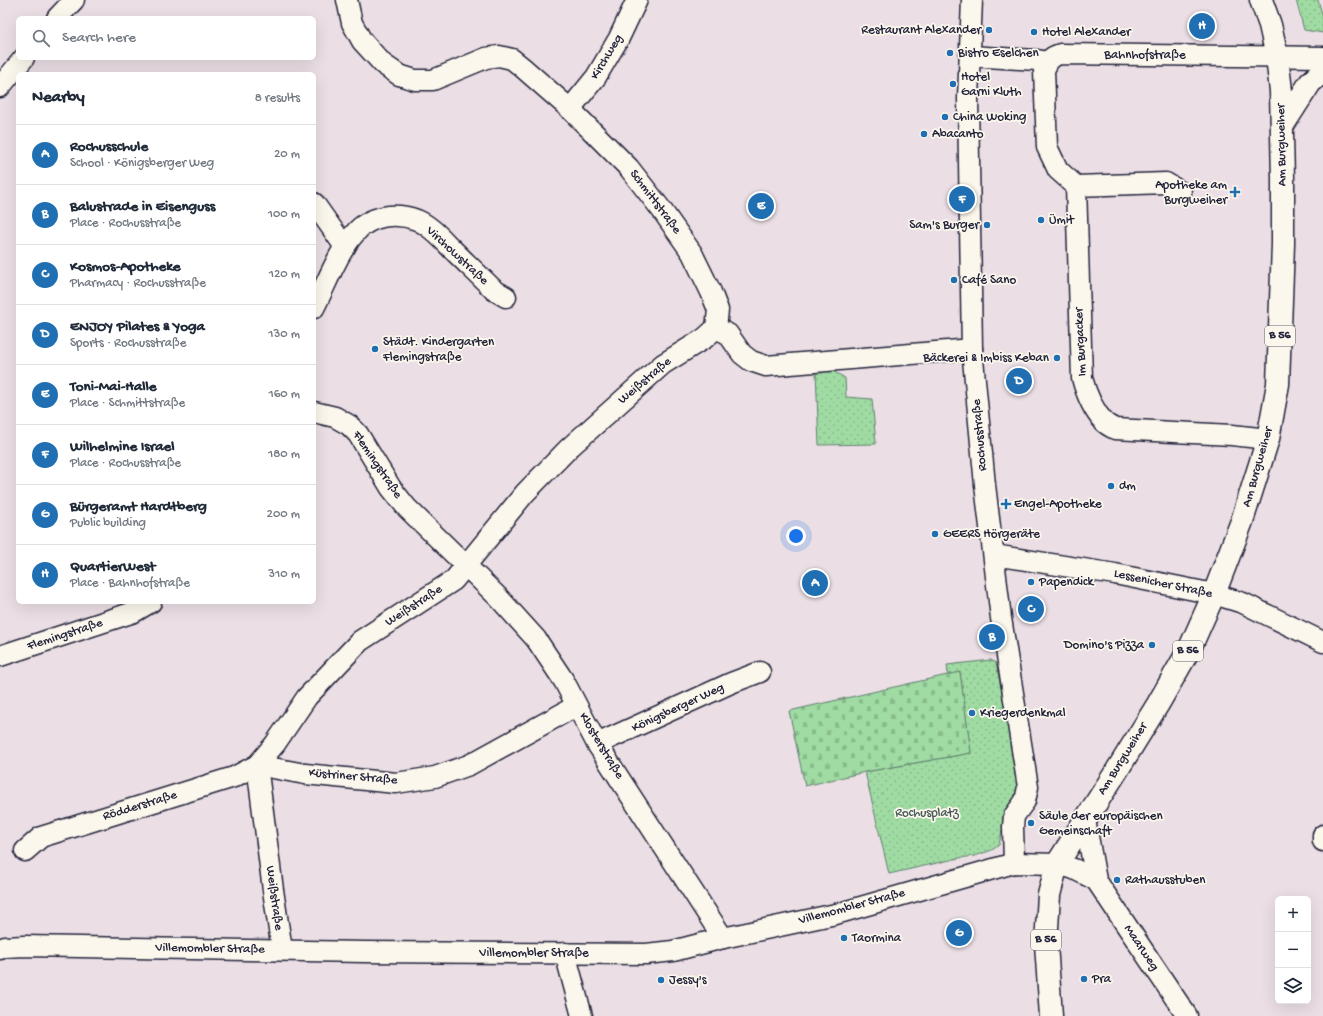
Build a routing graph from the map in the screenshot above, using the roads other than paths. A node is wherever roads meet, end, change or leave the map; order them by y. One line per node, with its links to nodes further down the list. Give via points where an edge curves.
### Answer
1 (74, 0): 6 (street)
2 (347, 0): 14 (street, Schmittstraße, via 352,23 362,41 383,64 399,75 415,80 432,80 486,58 499,56 512,59)
3 (637, 0): 14 (street, Kirchweg, via 600,71)
4 (972, 0): 7 (street, Rochusstraße)
5 (1261, 0): 8 (main road, Am Burgweiher / B 56)
6 (59, 16)
7 (970, 56): 11 (street); 23 (street, Rochusstraße, via 968,98)
8 (1277, 56): 9 (street, Bahnhofstraße); 11 (street, Bahnhofstraße, via 1060,54 1052,56); 15 (main road, Am Burgweiher / B 56)
9 (1323, 57)
10 (22, 60): 13 (street)
11 (1047, 62): 16 (street, via 1044,70 1047,147 1058,170)
12 (1323, 71): 15 (main road, via 1310,83)
13 (0, 87)
14 (570, 109): 22 (street, Schmittstraße, via 629,168 692,252 718,310)
15 (1282, 125): 25 (main road, Am Burgweiher / B 56, via 1283,244 1278,384)
16 (1076, 186): 17 (street, via 1166,183); 25 (street, Im Burgacker, via 1082,378 1086,391 1104,422 1114,429)
17 (1181, 192)
18 (316, 206): 19 (street)
19 (345, 247): 20 (street, Virchowstraße, via 356,232 371,220 384,216 402,216 418,220 434,231 494,290); 21 (street, Virchowstraße)
20 (506, 297)
21 (316, 304)
22 (716, 328): 23 (street, via 728,334 742,354 751,361 766,366); 27 (street, Weißstraße, via 705,338 663,364 569,448 526,493)
23 (972, 349): 26 (street, Rochusstraße)
24 (316, 413): 27 (street, Flemingstraße, via 349,425 358,434 391,488 407,508)
25 (1268, 439): 28 (main road, Am Burgweiher / B 56, via 1242,520)
26 (994, 555): 28 (street, Lessenicher Straße, via 1115,574); 40 (street, Rochusstraße, via 1001,618 1028,787 1025,801 1014,816)
27 (466, 565): 33 (street, Klosterstraße, via 536,639 564,681); 35 (street, Weißstraße, via 454,580 360,641 307,697 275,744)
28 (1214, 594): 30 (street, Lessenicher Straße, via 1242,603); 36 (main road, Am Burgweiher / B 56, via 1190,648)
29 (148, 604): 31 (street, Flemingstraße, via 134,612)
30 (1323, 642)
31 (0, 656)
32 (760, 672): 34 (street, Königsberger Weg)
33 (576, 706): 34 (street, Klosterstraße); 35 (street, Küstriner Straße, via 469,765 435,777 396,783 305,774)
34 (597, 744): 43 (street, Klosterstraße)
35 (257, 765): 39 (street, Rödderstraße, via 234,777 41,837); 45 (street, Weißstraße)
36 (1085, 820): 41 (main road, Am Burgweiher / B 56); 42 (street, Maarweg)
37 (1323, 836): 38 (street)
38 (1323, 841)
39 (25, 851)
40 (1014, 863): 41 (street, Villemombler Straße); 43 (street, Villemombler Straße, via 836,914)
41 (1057, 864): 42 (street, Maarweg); 48 (main road, B 56, via 1049,895 1046,944)
42 (1096, 880): 49 (street, Maarweg)
43 (723, 938): 46 (street, Villemombler Straße, via 672,951 646,954)
44 (0, 949): 45 (street, Villemombler Straße, via 24,946)
45 (282, 950): 46 (street, Villemombler Straße)
46 (565, 953): 47 (street)
47 (582, 1016)
48 (1051, 1016)
49 (1187, 1016)

